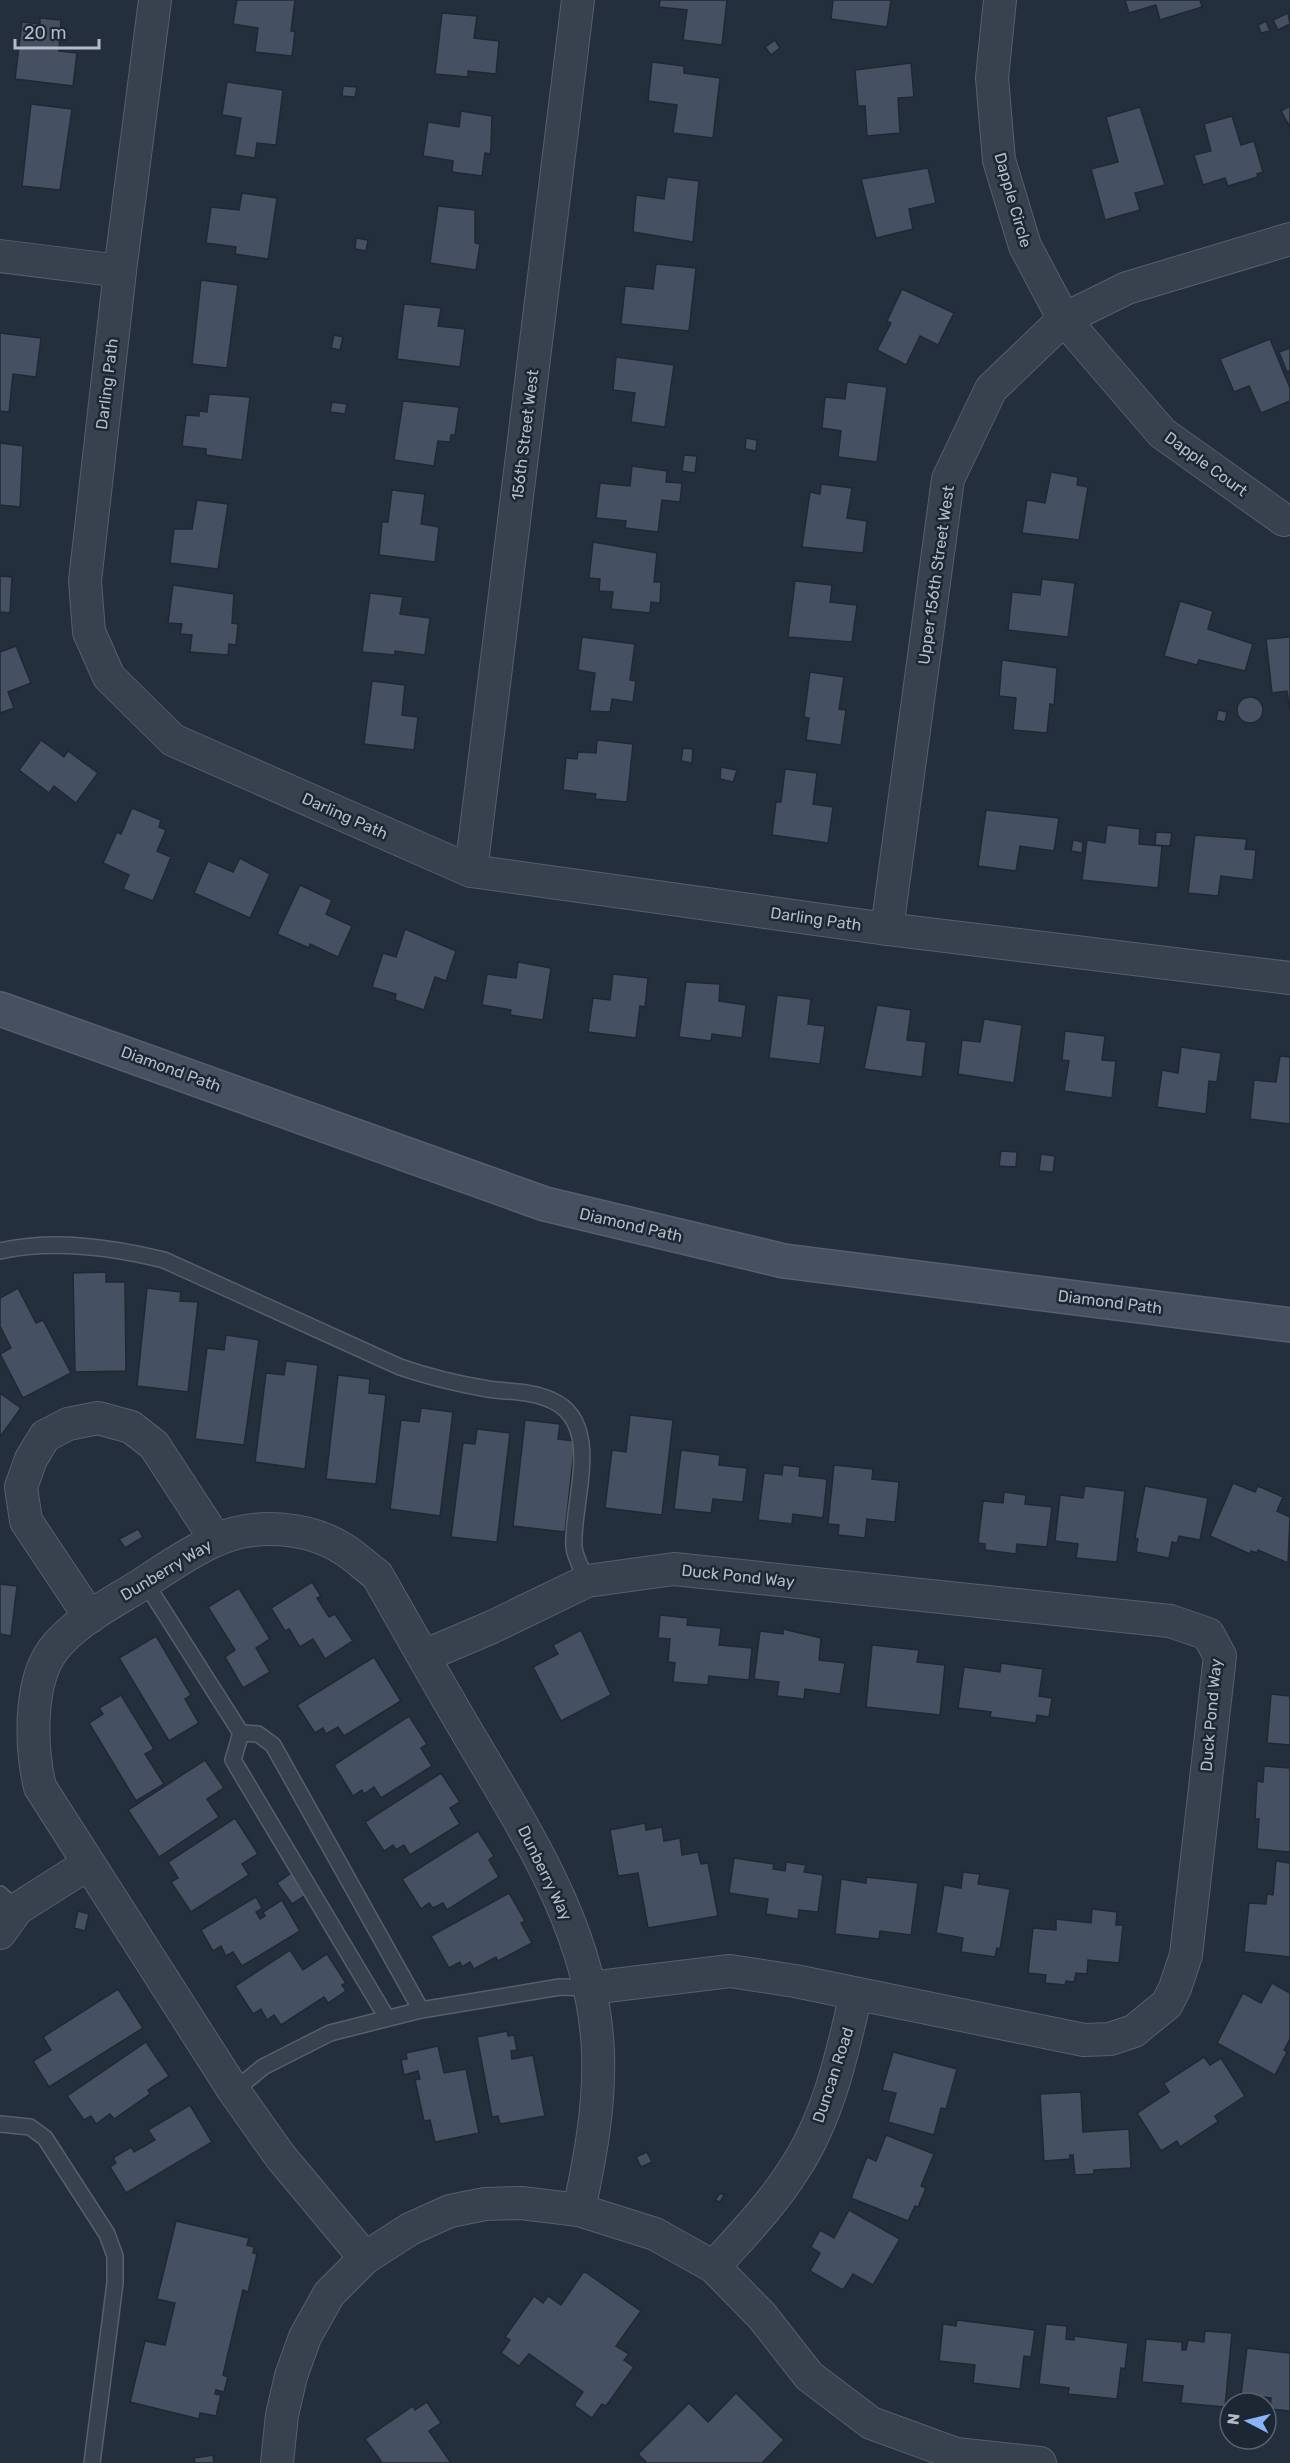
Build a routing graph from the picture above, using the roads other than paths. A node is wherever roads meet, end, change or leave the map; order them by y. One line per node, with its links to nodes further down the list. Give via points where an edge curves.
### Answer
1 (155, 0): 6 (street, Darling Path)
2 (578, 0): 9 (street, 156th Street West)
3 (1000, 0): 7 (street, Dapple Circle, via 992,78 999,160 1024,246)
4 (1290, 239): 7 (street, Upper 156th Street West, via 1127,288)
5 (0, 256): 6 (street)
6 (120, 271): 9 (street, Darling Path, via 85,581 89,632 109,677 173,740)
7 (1064, 319): 8 (street, Dapple Court, via 1162,433); 10 (street, Upper 156th Street West, via 991,389 948,479)
8 (1284, 520)
9 (471, 871): 10 (street, Darling Path)
10 (887, 929): 11 (street, Darling Path)
11 (1290, 978)
12 (0, 1009): 14 (street, Diamond Path, via 545,1204 784,1261)
13 (0, 1251): 16 (lane, via 27,1245 83,1246 125,1250 164,1260 408,1370 434,1379 553,1400 568,1410 579,1427 583,1448 574,1549)
14 (1290, 1325)
15 (216, 1540): 17 (street, Dunberry Way); 18 (street, via 154,1445 131,1427 98,1418 68,1424 45,1436 30,1459 21,1487 26,1521); 19 (street, Dunberry Way, via 261,1529 305,1531 344,1549 377,1575)
16 (587, 1581): 19 (street, Duck Pond Way); 24 (street, Duck Pond Way, via 674,1569 1170,1621 1208,1634 1220,1656 1186,1955 1167,2004 1134,2031 1110,2039 1084,2040)
17 (145, 1582): 18 (street, Dunberry Way); 20 (lane)
18 (90, 1617): 21 (street, Dunberry Way, via 53,1651 39,1684 33,1729 33,1757 40,1787)
19 (424, 1656): 23 (street, Dunberry Way, via 536,1849 569,1917)
20 (241, 1733): 25 (lane, via 258,1734 273,1745); 26 (lane, via 233,1760)
21 (88, 1864): 22 (street); 27 (street, Dunberry Way)
22 (6, 1912)
23 (590, 1988): 24 (street, Duck Pond Way, via 730,1971); 25 (lane, via 560,1987); 29 (street, Dunberry Way, via 598,2052 597,2104)
24 (856, 1994): 31 (street, Duncan Road, via 842,2056 820,2120 794,2171)
25 (421, 2010): 26 (lane)
26 (387, 2018): 27 (lane, via 330,2033 263,2067)
27 (234, 2091): 30 (street, Dunberry Way, via 279,2156)
28 (0, 2124): 32 (lane, via 30,2127 45,2138 107,2234 115,2256)
29 (579, 2210): 30 (street, via 521,2203 485,2204 450,2211 410,2229); 31 (street, via 655,2234)
30 (365, 2258): 33 (street, via 329,2294 306,2337 282,2415)
31 (714, 2266): 34 (street, via 762,2316 809,2376 871,2423 956,2454)
32 (92, 2463)
33 (277, 2463)
34 (1040, 2463)

